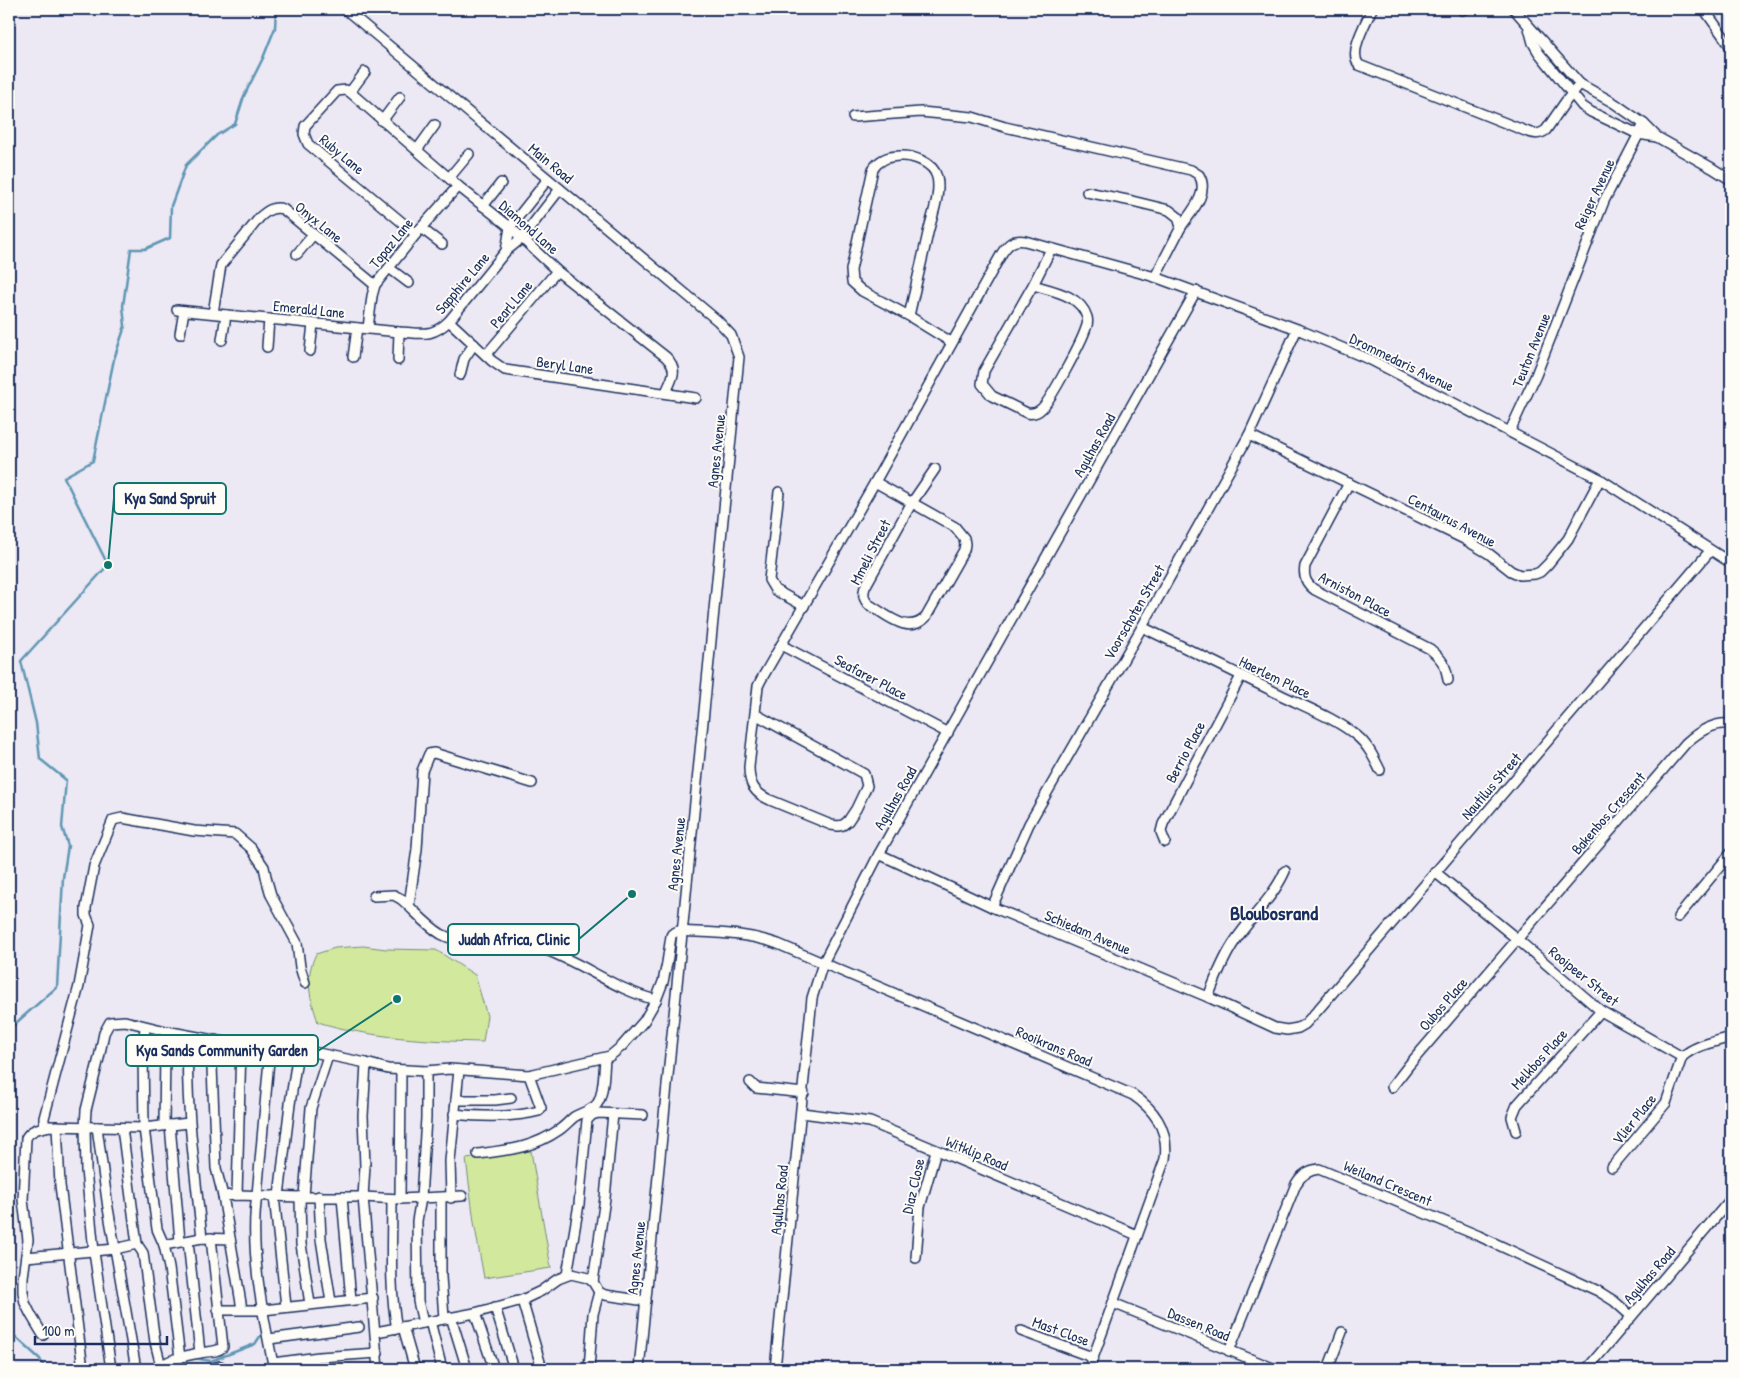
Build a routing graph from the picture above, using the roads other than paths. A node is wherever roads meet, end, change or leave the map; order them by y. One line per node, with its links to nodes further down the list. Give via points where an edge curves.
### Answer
1 (345, 9): 21 (street, Main Road)
2 (1372, 9): 10 (street, via 1355,53 1356,62 1363,68 1536,134 1550,127)
3 (1514, 9): 5 (street)
4 (1704, 9): 6 (street)
5 (1529, 28): 8 (street, via 1548,45); 10 (street, via 1539,53)
6 (1731, 47)
7 (365, 72): 9 (street)
8 (1580, 84): 10 (street); 14 (street)
9 (348, 91): 13 (street, Diamond Lane); 30 (street, Ruby Lane, via 335,92 307,123 304,134 308,144)
10 (1571, 94): 16 (street, via 1591,112)
11 (400, 97): 13 (street)
12 (853, 117): 28 (street, via 921,112 972,116 1004,127 1191,170 1200,175 1203,187)
13 (382, 121): 18 (street, Diamond Lane)
14 (1644, 124): 16 (street, Reiger Avenue); 17 (street)
15 (436, 125): 18 (street)
16 (1638, 134): 17 (street); 40 (street, Reiger Avenue, via 1604,201)
17 (1657, 137): 22 (street)
18 (417, 150): 20 (street, Diamond Lane)
19 (469, 154): 20 (street)
20 (449, 178): 24 (street, Diamond Lane)
21 (548, 179): 25 (street, Main Road); 29 (street, Sapphire Lane)
22 (1731, 180)
23 (501, 183): 27 (street)
24 (458, 186): 27 (street, Diamond Lane); 30 (street, Topaz Lane)
25 (560, 189): 32 (street, Sapphire Lane); 59 (street, Main Road, via 718,321)
26 (1087, 192): 28 (street, via 1169,210 1178,217)
27 (483, 206): 29 (street, Diamond Lane)
28 (1181, 227): 39 (street)
29 (510, 228): 32 (street, Diamond Lane); 35 (street, Sapphire Lane)
30 (418, 231): 33 (street, Ruby Lane); 37 (street, Topaz Lane)
31 (313, 235): 36 (street); 42 (street, Onyx Lane); 45 (street, Onyx Lane, via 283,209 266,212 221,265)
32 (522, 238): 35 (street, Sapphire Lane); 38 (street, Diamond Lane)
33 (442, 244)
34 (1051, 248): 39 (street, Drommedaris Avenue); 43 (street); 58 (street, Drommedaris Avenue, via 1020,240 1008,245)
35 (506, 251): 49 (street, Sapphire Lane)
36 (297, 254)
37 (389, 268): 41 (street); 42 (street, Topaz Lane)
38 (557, 270): 63 (street, Pearl Lane); 67 (street, Diamond Lane, via 670,361 674,372)
39 (1155, 277): 44 (street, Drommedaris Avenue)
40 (1574, 278): 69 (street, Teuton Avenue)
41 (409, 284)
42 (375, 285): 52 (street, Topaz Lane)
43 (1033, 285): 43 (street, via 1070,297 1082,307 1088,319 1085,332 1049,398 1041,410 1032,414 992,396 982,384 982,378)
44 (1196, 291): 53 (street, Drommedaris Avenue); 86 (street, Agulhas Road)
45 (213, 313): 46 (street, Emerald Lane); 56 (street, Emerald Lane, via 181,310)
46 (226, 315): 48 (street, Emerald Lane); 57 (street)
47 (909, 316): 47 (street, via 938,188 935,172 918,159 904,155 881,160 873,169 850,274 856,287); 58 (street)
48 (269, 319): 50 (street, Emerald Lane); 61 (street)
49 (449, 321): 54 (street, Sapphire Lane); 60 (street, Beryl Lane)
50 (313, 324): 51 (street, Emerald Lane); 62 (street)
51 (357, 328): 52 (street, Emerald Lane); 64 (street)
52 (368, 328): 55 (street, Emerald Lane)
53 (1297, 328): 69 (street, Drommedaris Avenue, via 1371,360); 70 (street, Voorschoten Street)
54 (438, 330): 55 (street, Emerald Lane)
55 (399, 332): 65 (street)
56 (180, 334)
57 (222, 340)
58 (951, 342): 73 (street, Drommedaris Avenue)
59 (735, 343): 98 (street, Agnes Avenue, via 739,366)
60 (474, 344): 63 (street, Beryl Lane); 66 (street, via 464,359)
61 (267, 347)
62 (310, 351)
63 (486, 355): 67 (street, Beryl Lane, via 510,372)
64 (353, 357)
65 (398, 360)
66 (460, 375)
67 (666, 392): 68 (street, Beryl Lane)
68 (696, 398)
69 (1510, 431): 72 (street, Drommedaris Avenue)
70 (1250, 435): 74 (street, Centaurus Avenue); 80 (street, Voorschoten Street)
71 (935, 469): 76 (street, Mmeli Street)
72 (1600, 478): 74 (street, Centaurus Avenue, via 1568,539 1540,572 1526,576 1511,571 1464,539); 77 (street, Drommedaris Avenue)
73 (875, 482): 76 (street, Mmeli Street); 79 (street, Drommedaris Avenue)
74 (1348, 483): 83 (street, Arniston Place, via 1305,566 1306,582 1315,590 1430,649 1446,665)
75 (779, 492): 79 (street, via 769,580 776,590)
76 (911, 504): 76 (street, Mmeli Street, via 955,527 965,544 926,616 918,624 909,626 868,604 863,596 865,586)
77 (1710, 551): 78 (street, Drommedaris Avenue); 93 (street, Nautilus Street)
78 (1731, 563)
79 (804, 606): 81 (street, Drommedaris Avenue)
80 (1142, 627): 82 (street, Haerlem Place); 96 (street, Voorschoten Street, via 1029,824)
81 (781, 645): 84 (street, Drommedaris Avenue, via 758,686); 86 (street, Seafarer Place)
82 (1242, 676): 87 (street, Haerlem Place, via 1358,736); 89 (street, Berrio Place, via 1163,824 1161,832)
83 (1448, 680)
84 (755, 714): 84 (street, Drommedaris Avenue, via 864,774 867,786 848,821 838,826 831,825 760,796 752,788 749,766)
85 (1731, 724): 99 (street, Bakenbos Crescent, via 1701,731 1686,743)
86 (948, 733): 91 (street, Agulhas Road)
87 (1380, 770)
88 (532, 783): 95 (street, via 429,754 422,771 417,849)
89 (1166, 842)
90 (1731, 853): 97 (street)
91 (879, 854): 96 (street, Schiedam Avenue); 100 (street, Agulhas Road)
92 (1285, 871): 102 (street, via 1270,896 1234,941)
93 (1435, 872): 99 (street, Rooipeer Street); 106 (street, Nautilus Street, via 1311,1019 1298,1028)
94 (374, 896): 95 (street, via 394,895)
95 (409, 905): 103 (street, via 442,934 474,943 524,943 543,948 635,995)
96 (992, 907): 102 (street, Schiedam Avenue)
97 (1678, 917)
98 (682, 931): 100 (street, Rooikrans Road, via 756,937); 103 (street, via 671,936 663,982); 174 (street, Agnes Avenue)
99 (1517, 939): 104 (street, Rooipeer Street); 123 (street, Oubos Place)
100 (823, 962): 124 (street, Agulhas Road, via 812,998); 157 (street, Rooikrans Road, via 1133,1095 1146,1105 1154,1113 1163,1133 1165,1154)
101 (305, 982): 134 (street, via 297,943 271,895 264,867 239,836 122,818 113,820 94,866 86,908 90,926 79,986)
102 (1208, 997): 106 (street, Schiedam Avenue)
103 (656, 1000): 116 (street, via 632,1035)
104 (1601, 1011): 115 (street, Rooipeer Street); 139 (street, Melkbos Place, via 1517,1105 1512,1117)
105 (145, 1027): 107 (street); 135 (street, via 119,1021 106,1026); 138 (street)
106 (1287, 1030)
107 (166, 1031): 108 (street); 132 (street)
108 (188, 1036): 110 (street); 131 (street)
109 (1731, 1037): 115 (street, via 1702,1045)
110 (211, 1041): 111 (street); 145 (street, via 216,1168)
111 (241, 1045): 112 (street); 143 (street)
112 (270, 1049): 113 (street); 144 (street)
113 (298, 1052): 114 (street); 146 (street)
114 (328, 1056): 117 (street); 149 (street, via 311,1108)
115 (1682, 1057): 142 (street, Vlier Place, via 1666,1103)
116 (605, 1058): 121 (street); 141 (street, via 601,1096 593,1108 530,1145)
117 (366, 1063): 119 (street); 151 (street)
118 (460, 1070): 120 (street); 121 (street); 126 (street)
119 (401, 1071): 120 (street); 155 (street)
120 (426, 1071): 152 (street)
121 (530, 1075): 128 (street, via 540,1111 487,1116)
122 (750, 1082): 124 (street, via 756,1088)
123 (1392, 1087)
124 (804, 1093): 127 (street, Agulhas Road)
125 (512, 1098): 126 (street)
126 (456, 1100): 128 (street)
127 (802, 1113): 140 (street, Witklip Road, via 870,1122); 215 (street, Agulhas Road)
128 (454, 1114): 154 (street)
129 (613, 1114): 130 (street); 168 (street, via 598,1113 587,1120 579,1204); 169 (street)
130 (643, 1115)
131 (189, 1123): 132 (street); 158 (street)
132 (167, 1125): 138 (street); 160 (street)
133 (57, 1126): 134 (street); 135 (street); 165 (street, via 60,1185)
134 (44, 1127): 166 (street, via 31,1132 26,1138 23,1186 28,1240)
135 (85, 1127): 136 (street); 164 (street)
136 (97, 1128): 137 (street); 163 (street)
137 (122, 1128): 138 (street); 161 (street)
138 (144, 1128): 162 (street, via 157,1229)
139 (1516, 1131)
140 (936, 1151): 157 (street, Witklip Road); 167 (street, Diaz Close, via 920,1207)
141 (478, 1154)
142 (1612, 1167)
143 (237, 1195): 144 (street); 145 (street)
144 (257, 1195): 146 (street); 182 (street, via 254,1240)
145 (223, 1196): 159 (street)
146 (277, 1196): 149 (street); 178 (street)
147 (319, 1196): 149 (street); 150 (street); 175 (street, via 321,1239)
148 (462, 1196): 154 (street)
149 (302, 1197): 177 (street, via 301,1244)
150 (342, 1197): 151 (street); 172 (street)
151 (363, 1197): 155 (street); 171 (street)
152 (421, 1198): 153 (street); 155 (street); 186 (street, via 417,1221 418,1301)
153 (441, 1198): 154 (street); 185 (street, via 441,1277)
154 (451, 1198)
155 (396, 1199): 188 (street, via 392,1257 394,1304)
156 (1731, 1199): 184 (street, Agulhas Road)
157 (1137, 1235): 176 (street, Rooikrans Road)
158 (206, 1238): 159 (street); 160 (street); 181 (street)
159 (230, 1240): 180 (street)
160 (184, 1241): 162 (street); 195 (street)
161 (137, 1244): 163 (street); 200 (street, via 143,1253)
162 (164, 1245): 198 (street)
163 (115, 1250): 164 (street); 203 (street)
164 (94, 1252): 165 (street); 202 (street)
165 (69, 1254): 166 (street); 201 (street)
166 (26, 1257): 192 (street, via 23,1277 26,1303)
167 (916, 1258)
168 (567, 1275): 169 (street, via 579,1275); 173 (street)
169 (594, 1282): 170 (street)
170 (599, 1292): 174 (street); 213 (street, via 593,1314)
171 (373, 1298): 172 (street); 190 (street)
172 (351, 1300): 175 (street)
173 (522, 1300): 179 (street); 212 (street)
174 (646, 1301): 214 (street, Agnes Avenue)
175 (331, 1302): 177 (street)
176 (1113, 1303): 194 (street, Dassen Road); 197 (street, Rooikrans Road)
177 (310, 1304): 178 (street)
178 (286, 1306): 182 (street)
179 (496, 1307): 183 (street); 211 (street)
180 (242, 1309): 181 (street); 182 (street)
181 (218, 1310): 195 (street, via 223,1347)
182 (263, 1310): 193 (street)
183 (475, 1313): 185 (street); 210 (street)
184 (1631, 1316): 194 (street, Weiland Crescent, via 1590,1287 1319,1169 1305,1173 1296,1184); 219 (street, Agulhas Road)
185 (448, 1317): 186 (street); 209 (street)
186 (426, 1322): 188 (street); 208 (street)
187 (359, 1328): 193 (street)
188 (400, 1328): 190 (street); 207 (street)
189 (1021, 1331): 197 (street, Mast Close)
190 (376, 1332): 196 (street)
191 (1342, 1332): 218 (street)
192 (43, 1335)
193 (269, 1339): 199 (street)
194 (1229, 1351): 217 (street, Dassen Road)
195 (200, 1353): 198 (street)
196 (378, 1353): 199 (street, via 319,1357); 206 (street)
197 (1092, 1357): 216 (street, Rooikrans Road)
198 (180, 1358): 200 (street)
199 (274, 1366)
200 (159, 1368)
201 (83, 1369)
202 (111, 1369)
203 (136, 1369)
204 (211, 1369): 205 (street, via 220,1366)
205 (225, 1369)
206 (378, 1369)
207 (415, 1369)
208 (442, 1369)
209 (467, 1369)
210 (494, 1369)
211 (514, 1369)
212 (542, 1369)
213 (589, 1369)
214 (639, 1369)
215 (775, 1369)
216 (1088, 1369)
217 (1274, 1369)
218 (1328, 1369)
219 (1587, 1369)

